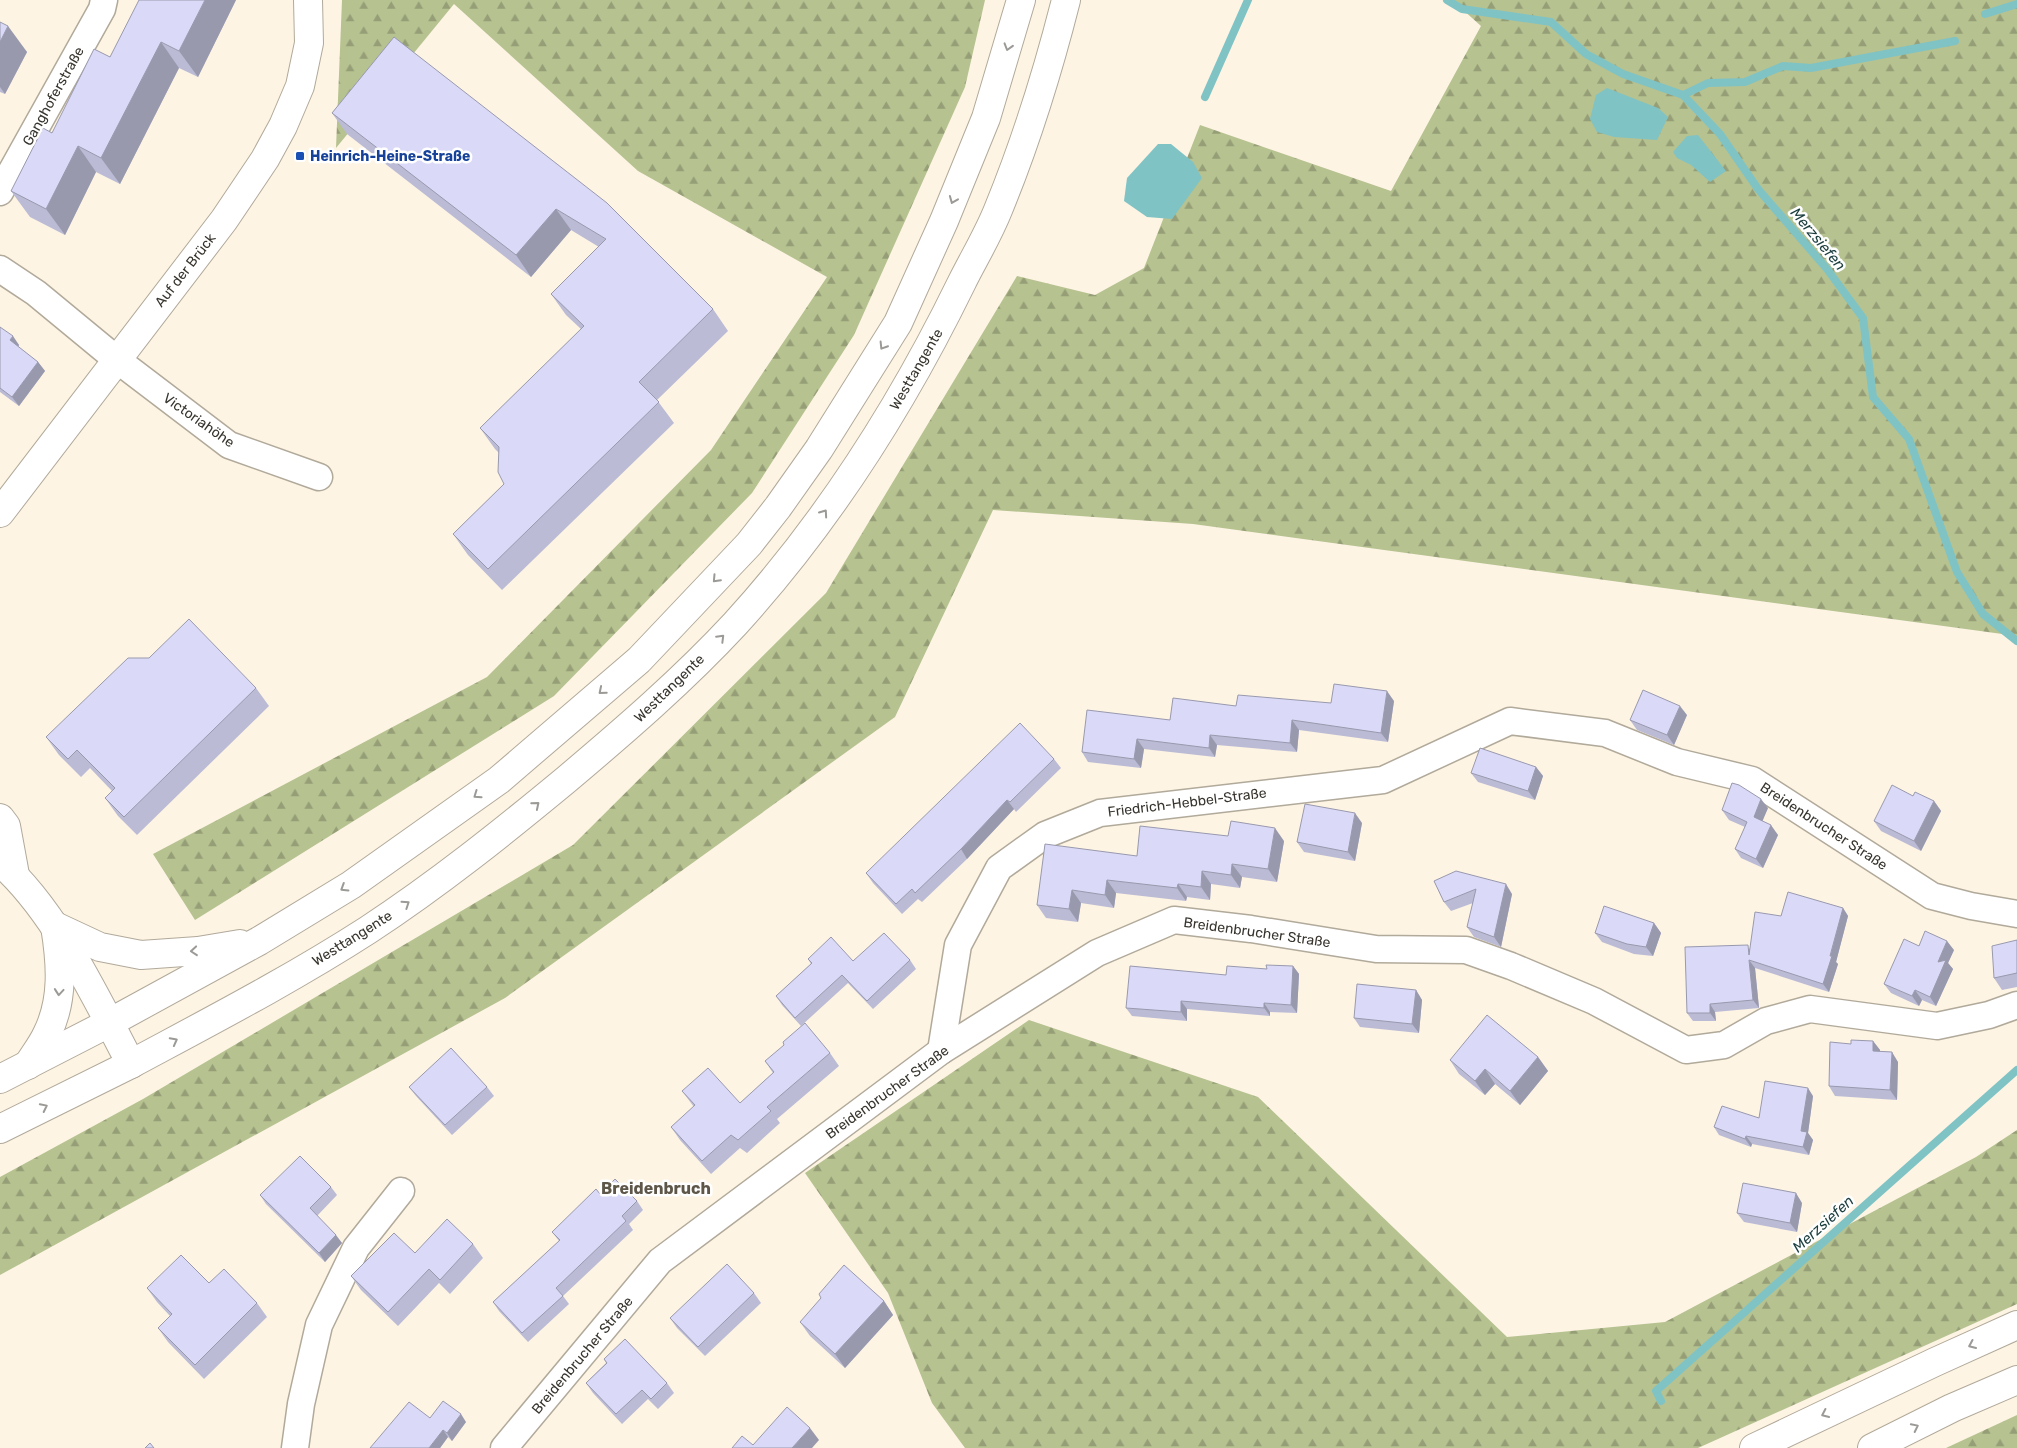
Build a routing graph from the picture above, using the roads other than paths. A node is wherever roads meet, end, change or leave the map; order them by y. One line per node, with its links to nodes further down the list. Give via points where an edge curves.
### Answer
1 (104, 0): 5 (street, Ganghoferstraße, via 102,9)
2 (308, 0): 7 (main road, Auf der Brück, via 309,43 300,86 283,126 224,220)
3 (1021, 0): 15 (main road, one-way to 15, via 986,118 898,323 819,449 749,544 639,660 499,780 351,884)
4 (1066, 0): 20 (main road, Westtangente, one-way to 4, via 250,1001 366,931 420,894 507,829 640,717 735,624 805,540 878,436 938,331 997,212 1028,131)
5 (0, 192)
6 (0, 268): 7 (street, via 36,293)
7 (116, 359): 8 (street, Victoriahöhe, via 229,445); 9 (main road, Auf der Brück)
8 (319, 477)
9 (0, 513)
10 (1510, 721): 13 (street, Breidenbrucher Straße, via 1605,733 1676,762 1752,780 1932,896); 18 (street, Friedrich-Hebbel-Straße, via 1383,780 1100,813 1045,835 999,868 958,945)
11 (0, 818): 12 (main road, via 6,826)
12 (8, 868): 14 (main road)
13 (2017, 914)
14 (55, 926): 15 (main road, one-way to 14, via 141,955 100,947); 17 (main road); 19 (main road, one-way to 19, via 61,964 58,1000 47,1034)
15 (259, 942): 17 (main road)
16 (2017, 1005): 18 (street, Breidenbrucher Straße, via 1989,1015 1937,1026 1810,1009 1766,1021 1724,1045 1686,1050 1594,1001 1466,950 1376,949 1174,920 1097,953)
17 (109, 1023): 19 (main road); 20 (main road)
18 (941, 1051): 27 (street, Breidenbrucher Straße, via 660,1260)
19 (28, 1064): 21 (main road)
20 (131, 1064): 22 (main road, Westtangente, one-way to 20)
21 (0, 1079)
22 (0, 1129)
23 (401, 1190): 26 (street, via 356,1248 319,1325)
24 (2017, 1326): 28 (main road, one-way to 28)
25 (2017, 1380): 29 (main road, one-way to 25)
26 (294, 1448)
27 (504, 1448)
28 (1754, 1448)
29 (1872, 1448)

